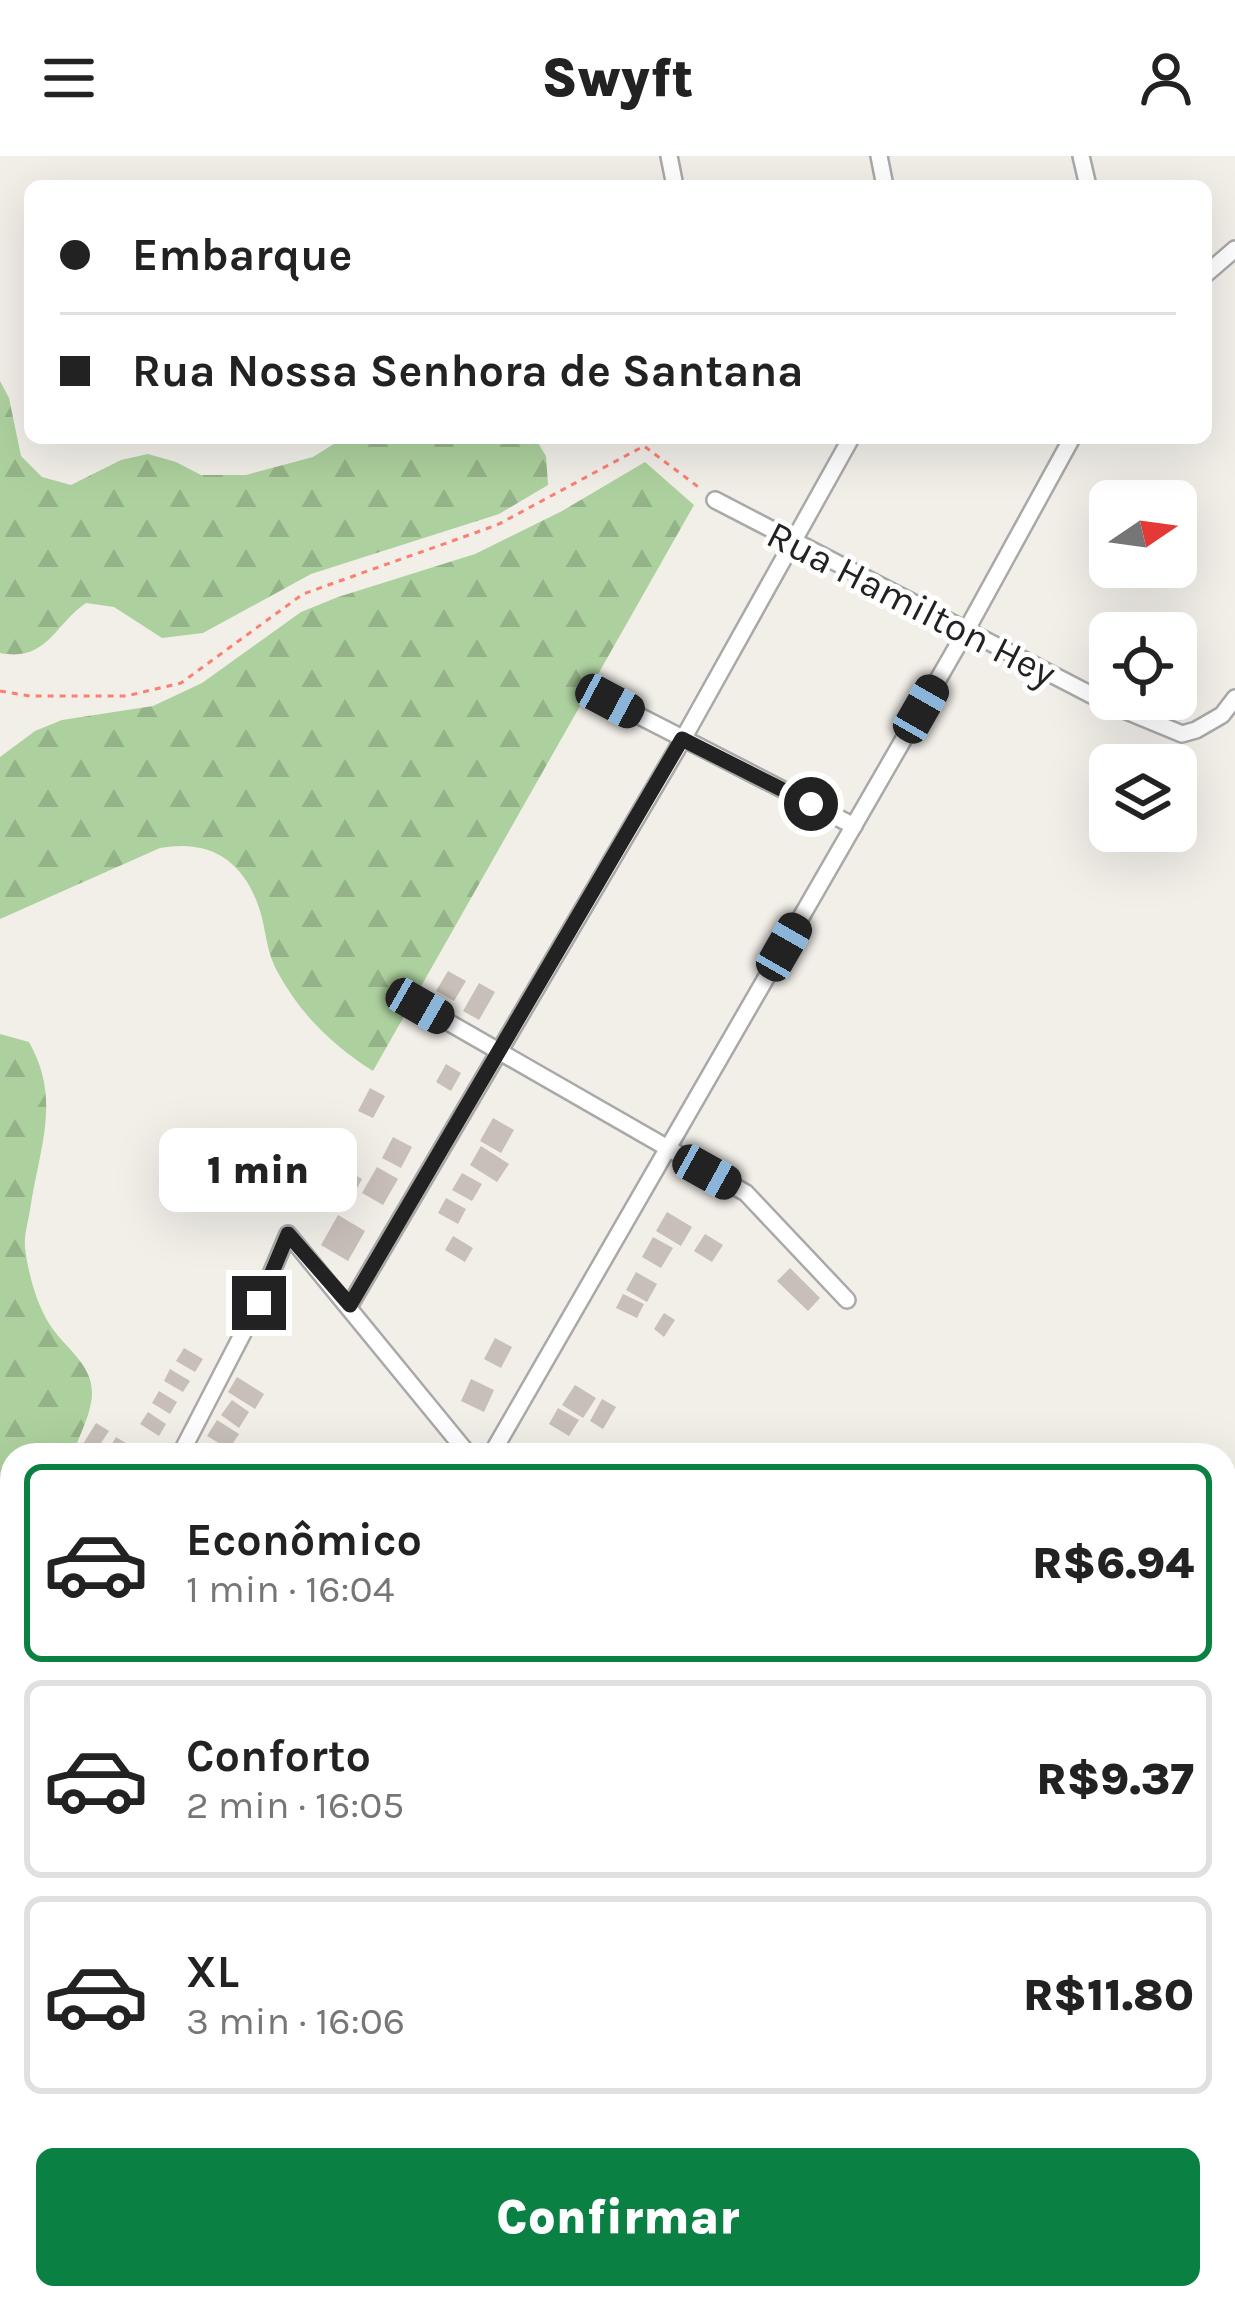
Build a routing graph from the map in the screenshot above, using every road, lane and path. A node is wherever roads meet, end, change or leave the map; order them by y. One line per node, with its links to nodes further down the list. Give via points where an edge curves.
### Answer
1 (1235, 249): 2 (street)
2 (1212, 269)
3 (847, 444): 6 (street)
4 (1069, 444): 7 (street)
5 (715, 500): 6 (street, Rua Hamilton Hey); 8 (path, via 644,446 497,525 303,594 181,682 126,696)
6 (795, 542): 7 (street, Rua Hamilton Hey); 11 (street)
7 (966, 631): 9 (street, Rua Hamilton Hey, via 1182,734 1222,715); 12 (street)
8 (0, 692)
9 (1235, 698)
10 (610, 701): 11 (street)
11 (682, 739): 12 (street); 14 (street)
12 (854, 826): 15 (street)
13 (420, 1006): 14 (street)
14 (499, 1051): 15 (street); 17 (street)
15 (668, 1150): 16 (street, via 746,1193); 20 (street)
16 (847, 1300)
17 (350, 1305): 18 (street, via 288,1234); 19 (street)
18 (186, 1443)
19 (460, 1443)
20 (498, 1443)

